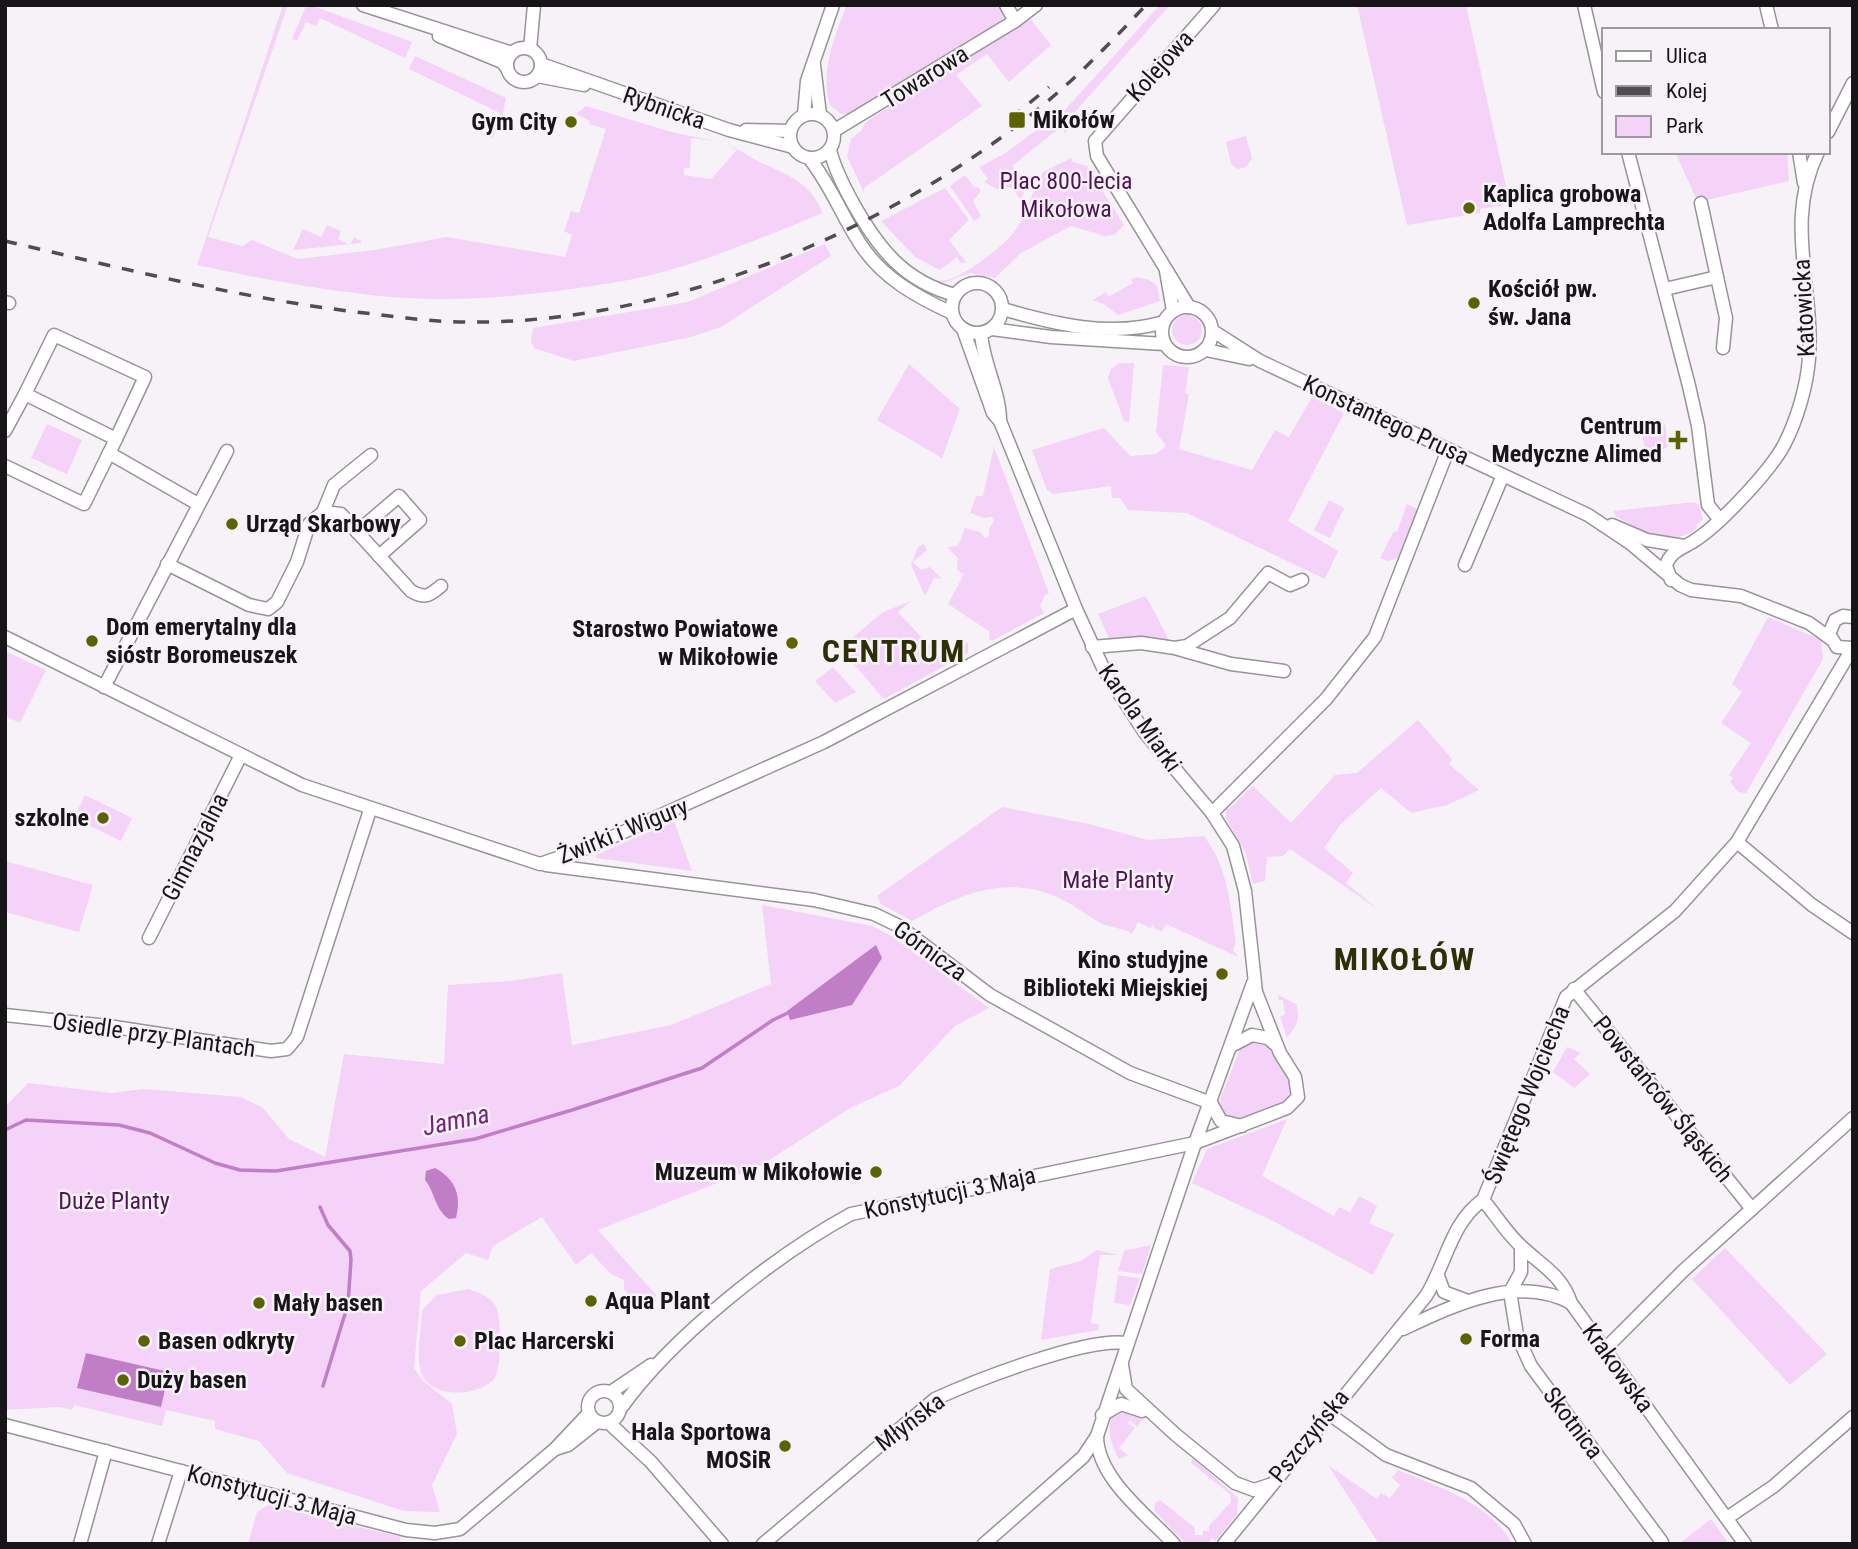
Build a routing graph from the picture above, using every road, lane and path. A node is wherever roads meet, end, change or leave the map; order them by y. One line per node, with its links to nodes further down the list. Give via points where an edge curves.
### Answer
1 (363, 5): 9 (street)
2 (534, 5): 12 (street)
3 (834, 5): 14 (street)
4 (1006, 5): 10 (street)
5 (1036, 5): 10 (street, Towarowa)
6 (1214, 5): 33 (street, Kolejowa, via 1095,141 1097,156)
7 (1584, 5): 17 (street)
8 (1766, 5): 11 (street)
9 (407, 20): 13 (street); 15 (street)
10 (1015, 21): 23 (street, Towarowa)
11 (1772, 28)
12 (530, 49): 13 (street); 16 (street, via 538,55)
13 (512, 53): 15 (street)
14 (814, 65): 19 (street, via 807,81); 20 (street)
15 (507, 68): 16 (street, via 517,81 530,81)
16 (539, 70): 22 (street, Rybnicka)
17 (1602, 83)
18 (1853, 83): 21 (street)
19 (804, 114): 20 (street); 24 (street)
20 (820, 114): 23 (street)
21 (1830, 128)
22 (729, 130): 24 (street, Rybnicka); 25 (street, Rybnicka)
23 (835, 130): 26 (street)
24 (790, 131): 25 (street)
25 (793, 147): 30 (street)
26 (830, 150): 30 (street); 36 (street, via 839,178 880,248 921,284)
27 (1629, 154): 35 (street)
28 (1799, 154): 31 (street)
29 (1817, 154): 31 (street, Katowicka)
30 (809, 158): 40 (street, via 872,259 897,283)
31 (1804, 184): 61 (street, Katowicka, via 1801,244 1809,356 1805,384 1784,446)
32 (1701, 203): 34 (street)
33 (1166, 270): 37 (street, Kolejowa); 39 (street, Kolejowa)
34 (1717, 277): 35 (street); 46 (street, via 1726,318)
35 (1665, 289): 61 (street, via 1698,426 1706,494 1710,510)
36 (955, 295): 38 (street, via 966,285 988,285 999,294); 40 (street)
37 (1189, 307): 39 (street); 44 (street, via 1207,316)
38 (1003, 309): 41 (street, via 1114,329); 43 (street, via 1002,317)
39 (1173, 311): 41 (street)
40 (952, 313): 42 (street)
41 (1164, 323): 45 (street)
42 (963, 329): 43 (street); 50 (street, Karola Miarki, via 993,413)
43 (987, 331): 45 (street); 50 (street, Karola Miarki, via 983,355)
44 (1213, 331): 47 (street); 48 (street, Konstantego Prusa)
45 (1164, 344): 47 (street, via 1183,358)
46 (1723, 348)
47 (1206, 350): 48 (street, Konstantego Prusa)
48 (1260, 361): 53 (street, Konstantego Prusa)
49 (24, 394): 51 (street); 52 (street); 52 (street, via 54,335 145,377)
50 (1000, 421): 71 (street, Karola Miarki)
51 (5, 431)
52 (116, 439): 55 (street)
53 (1448, 450): 58 (street, Konstantego Prusa); 85 (street, via 1375,637 1326,699)
54 (227, 451): 59 (street)
55 (109, 453): 57 (street, via 84,503); 59 (street)
56 (371, 455): 60 (street, via 334,485)
57 (5, 466)
58 (1503, 475): 62 (street, Konstantego Prusa); 67 (street)
59 (198, 504): 66 (street)
60 (323, 512): 63 (street, via 341,514); 66 (street, via 309,524 297,562 268,609 249,605)
61 (1720, 520): 64 (street, Katowicka)
62 (1598, 521): 64 (street, via 1647,540); 69 (street, Konstantego Prusa)
63 (357, 532): 65 (street); 65 (street, via 398,496 406,504 420,520)
64 (1684, 546): 69 (street, Katowicka, via 1668,560)
65 (379, 556): 70 (street, via 421,597)
66 (167, 564): 82 (street)
67 (1465, 565)
68 (1302, 580): 78 (street, via 1290,585 1268,573 1230,618)
69 (1671, 580): 73 (street, Konstantego Prusa, via 1691,590 1741,596)
70 (441, 586)
71 (1076, 609): 77 (street, Karola Miarki); 87 (street, Żwirki i Wigury, via 824,742 590,847)
72 (1853, 616): 74 (street, via 1838,617)
73 (1810, 624): 74 (street, Konstantego Prusa); 76 (street, Konstantego Prusa)
74 (1832, 624): 76 (street)
75 (5, 637): 82 (street, Żwirki i Wigury)
76 (1832, 641): 79 (street, via 1842,649); 81 (street)
77 (1092, 647): 78 (street, via 1141,643); 85 (street, Karola Miarki, via 1145,733)
78 (1175, 648): 80 (street, via 1231,664)
79 (1852, 649): 81 (street, Świętego Wojciecha)
80 (1284, 671)
81 (1837, 672): 86 (street, Świętego Wojciecha)
82 (104, 687): 83 (street, Żwirki i Wigury)
83 (241, 755): 84 (street, Żwirki i Wigury, via 302,785); 89 (street, Gimnazjalna)
84 (370, 810): 87 (street, Żwirki i Wigury); 92 (street, Osiedle przy Plantach, via 298,1037 287,1049 271,1051)
85 (1212, 813): 90 (street, Karola Miarki, via 1240,864)
86 (1737, 842): 88 (street); 91 (street, Świętego Wojciecha, via 1675,911)
87 (540, 864): 95 (street, Górnicza, via 801,898 874,914 899,926 990,995 1130,1073)
88 (1853, 933)
89 (149, 938)
90 (1254, 973): 93 (street, Karola Miarki, via 1252,991); 94 (street, Karola Miarki, via 1256,992)
91 (1574, 989): 99 (street, Świętego Wojciecha, via 1552,1028); 100 (street, Powstańców Śląskich)
92 (5, 1015)
93 (1231, 1046): 94 (street, via 1252,1035 1268,1038); 95 (street)
94 (1277, 1046): 97 (street, via 1295,1077 1298,1097 1287,1108)
95 (1210, 1103): 97 (street, via 1221,1121); 98 (street)
96 (1853, 1118): 100 (street)
97 (1243, 1126): 98 (street, Konstytucji 3 Maja)
98 (1195, 1143): 107 (street); 109 (street, Konstytucji 3 Maja, via 851,1214 789,1251)
99 (1483, 1200): 101 (street, Krakowska); 102 (street, Pszczyńska, via 1460,1222)
100 (1752, 1209): 108 (street)
101 (1521, 1247): 103 (street, via 1521,1272); 105 (street, Krakowska, via 1554,1272)
102 (1438, 1276): 104 (street, via 1444,1292); 106 (street, Pszczyńska)
103 (1510, 1292): 104 (street, Pszczyńska); 105 (street, Pszczyńska, via 1545,1291); 127 (street, Skotnica, via 1517,1335 1531,1366)
104 (1468, 1301): 106 (street, Pszczyńska)
105 (1571, 1303): 108 (street, Krakowska)
106 (1397, 1331): 111 (street, Pszczyńska)
107 (1125, 1348): 112 (street); 114 (street, via 1121,1371 1126,1389); 132 (street, Młyńska, via 1118,1342 1066,1353 935,1399)
108 (1605, 1349): 125 (street, Krakowska)
109 (667, 1355): 110 (street, Konstytucji 3 Maja); 113 (street, Konstytucji 3 Maja)
110 (611, 1392): 113 (street, via 620,1402); 113 (street, Konstytucji 3 Maja, via 592,1396)
111 (1328, 1413): 123 (street, Pszczyńska); 136 (street, via 1399,1461 1471,1488 1514,1524)
112 (1102, 1415): 114 (street, via 1129,1404); 117 (street)
113 (607, 1416): 126 (street, Konstytucji 3 Maja, via 555,1450); 131 (street)
114 (1156, 1418): 122 (street)
115 (5, 1425): 118 (street, Konstytucji 3 Maja)
116 (1850, 1426): 125 (street)
117 (1097, 1436): 119 (street); 120 (street)
118 (106, 1451): 121 (street, Konstytucji 3 Maja); 128 (street)
119 (1072, 1466): 120 (street, via 1091,1462); 133 (street)
120 (1105, 1467): 134 (street)
121 (181, 1471): 126 (street, Konstytucji 3 Maja, via 406,1530 435,1533); 129 (street)
122 (1235, 1483): 123 (street, via 1254,1490); 124 (street, via 1244,1503)
123 (1269, 1485): 124 (street, Pszczyńska)
124 (1243, 1518): 135 (street, Pszczyńska)
125 (1727, 1518): 137 (street, Krakowska)
126 (460, 1529): 130 (street)
127 (1662, 1542)
128 (80, 1544)
129 (158, 1544)
130 (444, 1544)
131 (722, 1544)
132 (763, 1544)
133 (984, 1544)
134 (1174, 1544)
135 (1224, 1544)
136 (1525, 1544)
137 (1745, 1544)

